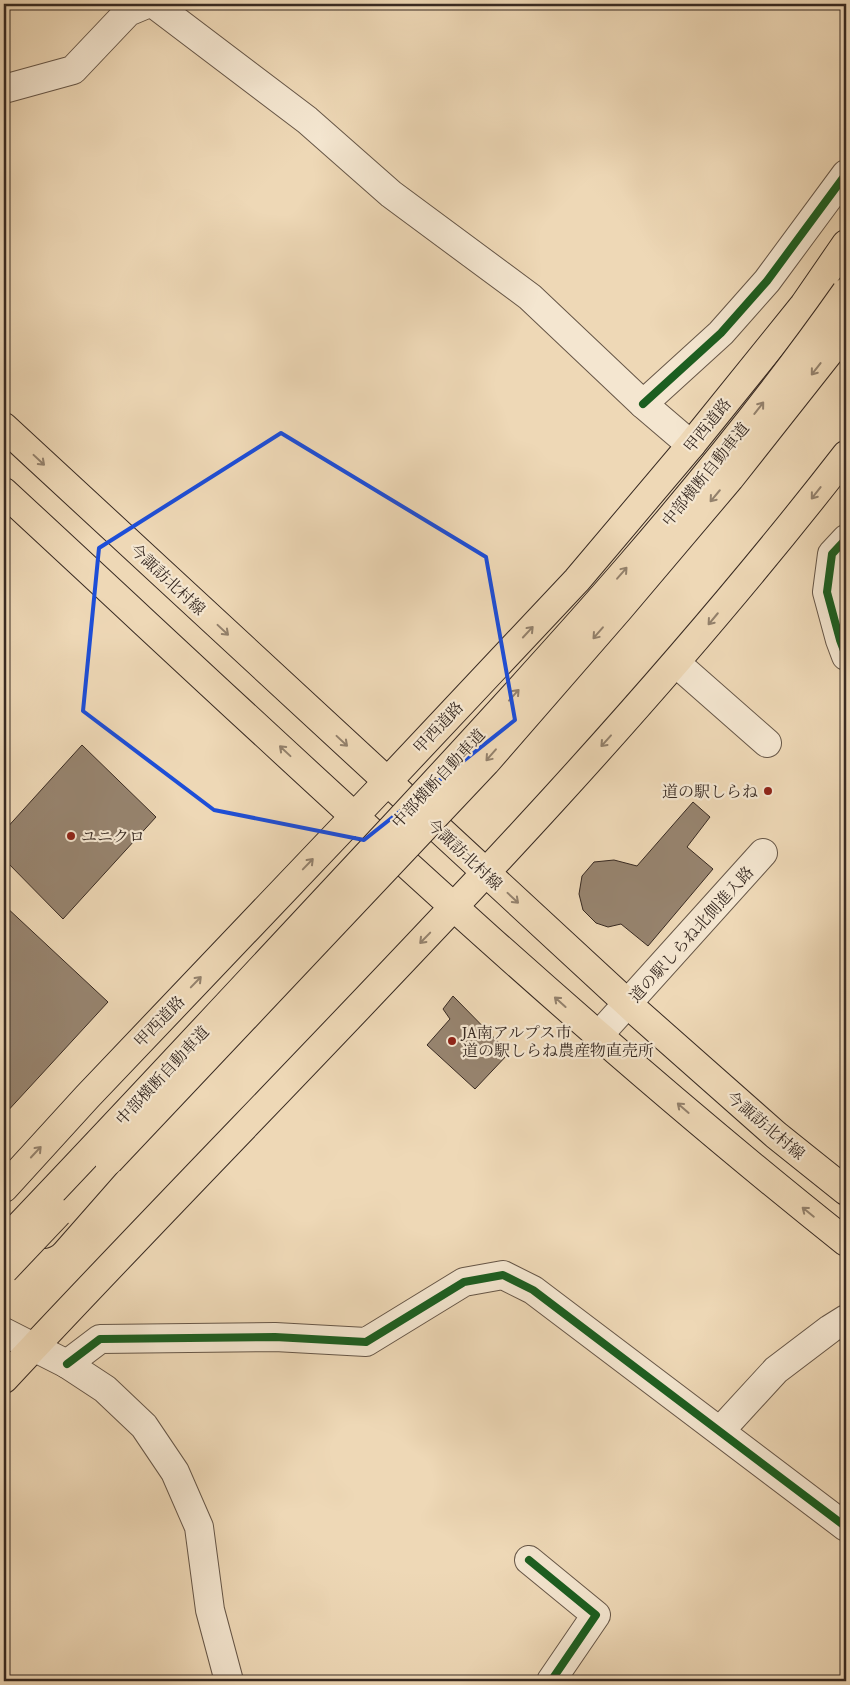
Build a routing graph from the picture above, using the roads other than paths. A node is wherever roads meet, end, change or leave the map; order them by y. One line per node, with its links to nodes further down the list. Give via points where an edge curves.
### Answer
1 (147, 4): 3 (street, via 128,12 73,70)
2 (154, 4): 8 (street, via 307,120 392,194 530,297)
3 (4, 89)
4 (846, 174): 8 (street, via 767,282 722,333)
5 (846, 244): 10 (main road, 甲西道路, via 804,305)
6 (846, 292): 16 (main road, 中部横断自動車道, one-way to 6, bridge, via 712,470)
7 (846, 331): 25 (main road, 中部横断自動車道, one-way to 25, bridge, via 730,478 492,755)
8 (643, 404): 10 (street)
9 (4, 427): 18 (main road, 今諏訪北村線, one-way to 18)
10 (691, 446): 18 (main road, 甲西道路, one-way to 10, via 577,580)
11 (846, 455): 15 (main road, one-way to 15, via 784,535)
12 (4, 492): 19 (main road, one-way to 12)
13 (846, 539): 14 (street, via 832,554 827,592)
14 (846, 656)
15 (676, 663): 17 (street); 21 (main road, one-way to 21)
16 (485, 728): 28 (main road, bridge, via 345,857 68,1155); 29 (main road, 中部横断自動車道, bridge)
17 (767, 743)
18 (387, 782): 19 (main road, 甲西道路); 21 (main road, 今諏訪北村線)
19 (355, 815): 22 (main road); 26 (main road, 甲西道路, one-way to 19)
20 (763, 853): 23 (street, 道の駅しらね北側進入路)
21 (486, 874): 22 (main road); 23 (main road, 今諏訪北村線, one-way to 23)
22 (454, 908): 24 (main road, one-way to 22); 35 (main road, one-way to 35)
23 (627, 1004): 24 (street, 道の駅しらね北側進入路); 27 (main road, 今諏訪北村線, via 776,1135)
24 (598, 1036): 30 (main road, one-way to 24, via 748,1164)
25 (109, 1160): 31 (main road, 中部横断自動車道, bridge); 32 (main road)
26 (4, 1188)
27 (846, 1191)
28 (4, 1216)
29 (4, 1242)
30 (846, 1242)
31 (4, 1270)
32 (4, 1281)
33 (846, 1319): 38 (street, via 776,1370)
34 (4, 1332): 35 (street)
35 (34, 1347): 36 (street); 37 (main road)
36 (67, 1364): 38 (street, via 100,1339 275,1337 366,1342 464,1282 503,1275 533,1290); 41 (street, via 105,1389 144,1426 175,1472 199,1528 210,1610)
37 (4, 1379)
38 (720, 1431): 39 (street)
39 (846, 1527)
40 (529, 1560): 42 (street, via 596,1614)
41 (229, 1681)
42 (551, 1681)

